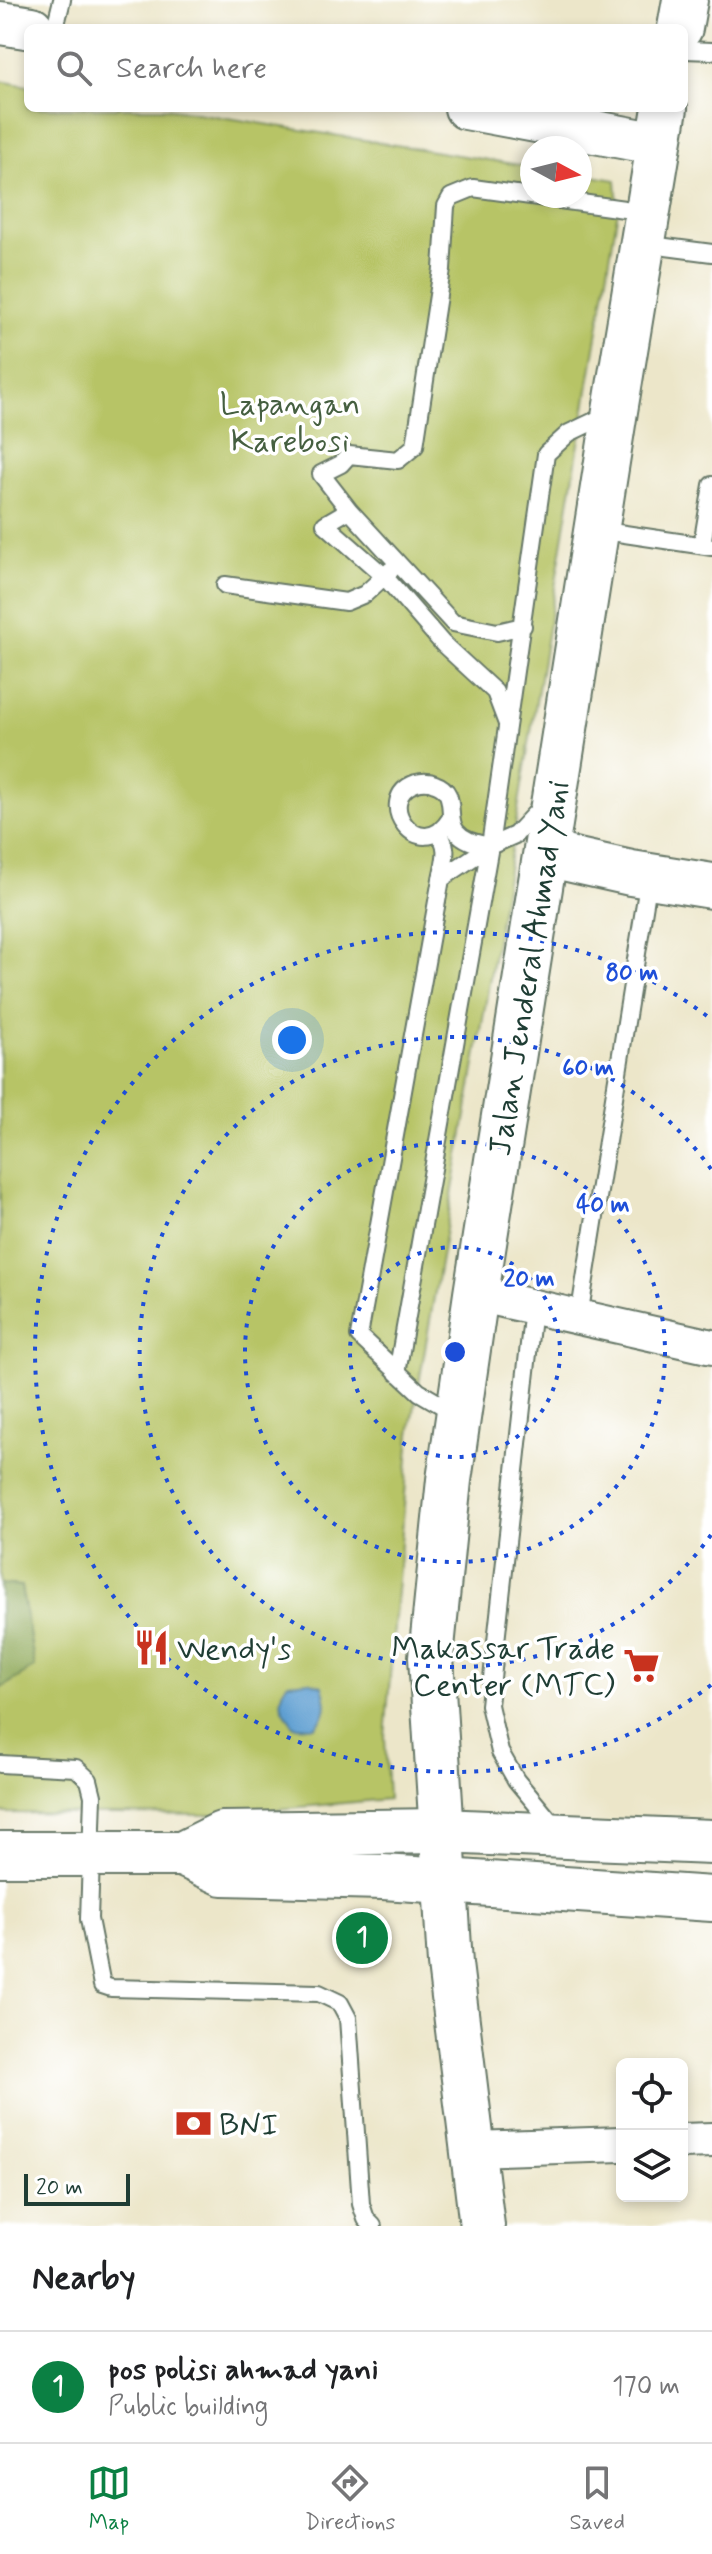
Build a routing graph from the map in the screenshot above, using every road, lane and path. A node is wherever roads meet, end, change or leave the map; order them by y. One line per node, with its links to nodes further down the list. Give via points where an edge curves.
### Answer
1 (62, 0): 4 (lane)
2 (685, 0): 5 (main road)
3 (0, 23): 6 (street)
4 (56, 24)
5 (681, 24)
6 (24, 27)
7 (688, 50): 8 (lane)
8 (712, 51)
9 (510, 112): 10 (street)
10 (662, 126): 11 (main road, Jalan Jenderal Ahmad Yani)
11 (646, 228): 12 (lane); 13 (main road, Jalan Jenderal Ahmad Yani); 15 (lane, via 473,188 451,197 415,446 398,460 349,455 321,474)
12 (712, 253)
13 (615, 411): 16 (main road, Jalan Jenderal Ahmad Yani); 21 (lane, via 569,433 546,454)
14 (712, 485): 17 (lane)
15 (349, 510): 18 (lane); 19 (lane, via 325,524)
16 (597, 530): 17 (lane); 23 (main road, Jalan Jenderal Ahmad Yani)
17 (707, 546)
18 (399, 564): 19 (lane); 21 (lane, via 453,623 497,632)
19 (384, 576): 20 (lane, via 365,594 346,602); 22 (lane, via 443,644 495,692)
20 (225, 585)
21 (523, 626): 22 (lane)
22 (508, 726): 26 (lane)
23 (556, 791): 26 (lane, via 515,835); 27 (main road, Jalan Jenderal Ahmad Yani)
24 (450, 819): 25 (lane); 25 (lane, via 451,801 440,786 423,781 407,788 398,810 404,825 419,835); 26 (lane, via 466,840)
25 (437, 833): 29 (lane, via 446,847)
26 (490, 846): 29 (lane); 35 (lane)
27 (546, 854): 28 (main road); 31 (main road, Jalan Jenderal Ahmad Yani)
28 (649, 876): 30 (main road); 33 (lane)
29 (441, 879): 35 (lane, via 359,1336)
30 (712, 886)
31 (476, 1294): 32 (street); 36 (main road, Jalan Jenderal Ahmad Yani)
32 (533, 1308): 33 (street); 39 (lane, via 489,1705 500,1752)
33 (579, 1317): 34 (street)
34 (712, 1347)
35 (397, 1373): 36 (lane)
36 (458, 1415): 38 (main road, Jalan Jenderal Ahmad Yani, via 431,1657)
37 (0, 1764): 42 (lane, via 76,1768 83,1773 93,1796)
38 (441, 1831): 39 (main road); 43 (main road, via 222,1834); 44 (main road, Jalan Jenderal Ahmad Yani)
39 (561, 1835): 40 (main road)
40 (712, 1842)
41 (0, 1854): 42 (main road)
42 (90, 1854): 43 (main road); 50 (lane, via 89,1919 102,1985 319,1993 340,2003 348,2018 361,2204)
43 (182, 1854): 44 (main road, via 223,1873)
44 (446, 1881): 45 (main road); 49 (main road, Jalan Jenderal Ahmad Yani, via 450,1964)
45 (712, 1899)
46 (712, 2140): 47 (street)
47 (688, 2141)
48 (616, 2144): 49 (street)
49 (472, 2149): 51 (main road, Jalan Jenderal Ahmad Yani)
50 (373, 2226)
51 (482, 2226)

